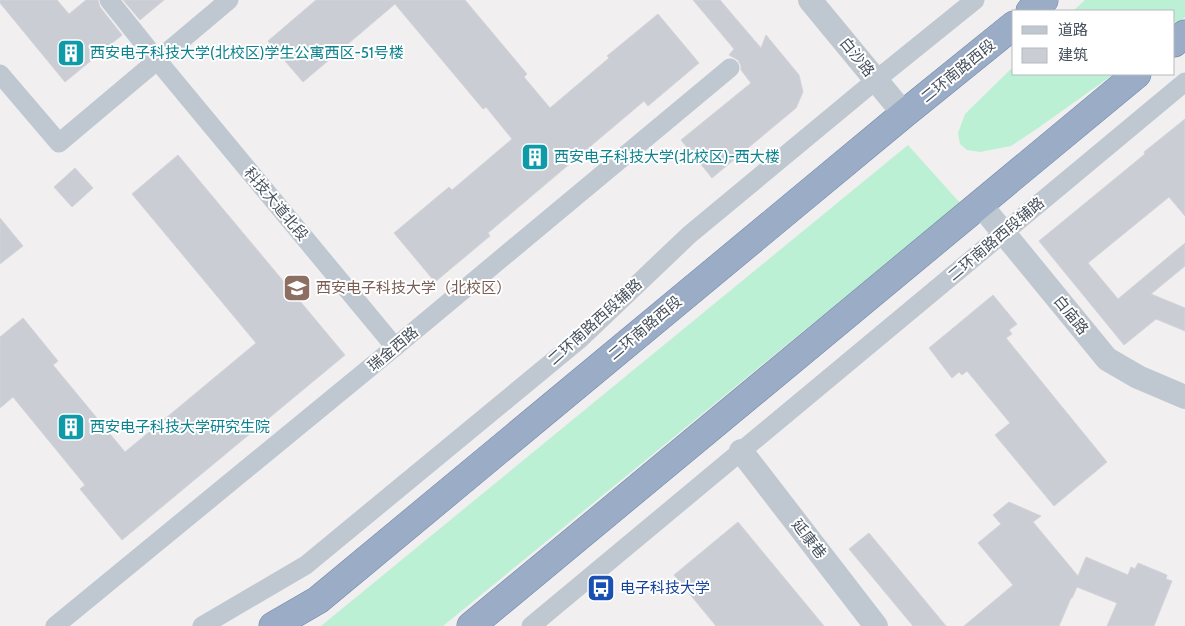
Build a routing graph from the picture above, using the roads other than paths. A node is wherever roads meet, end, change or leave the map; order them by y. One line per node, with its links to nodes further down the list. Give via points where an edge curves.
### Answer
1 (109, 0): 10 (street, 科技大道北段)
2 (229, 0): 10 (street)
3 (810, 0): 14 (street, 白沙路)
4 (975, 0): 14 (street, 二环南路西段辅路)
5 (1044, 0): 6 (highway)
6 (1031, 10)
7 (1012, 27): 16 (highway, 二环南路西段)
8 (1185, 34): 9 (highway)
9 (1175, 42)
10 (157, 60): 12 (street, via 59,143); 19 (street, 科技大道北段)
11 (730, 68): 19 (street, 瑞金西路)
12 (0, 74)
13 (1136, 75): 17 (highway)
14 (876, 80): 16 (street, 白沙路); 23 (street, 二环南路西段辅路, via 689,235 580,339 306,565)
15 (1185, 82): 18 (street, 二环南路西段辅路)
16 (904, 114): 24 (highway, 二环南路西段, via 318,600)
17 (980, 204): 18 (street, 白庙路); 25 (highway)
18 (1004, 232): 20 (street, 白庙路, via 1107,359 1138,378); 21 (street, 二环南路西段辅路)
19 (395, 347): 22 (street, 瑞金西路)
20 (1185, 397)
21 (741, 451): 26 (street, 二环南路西段辅路); 27 (street, 延康巷)
22 (55, 626)
23 (202, 626)
24 (273, 626)
25 (471, 626)
26 (531, 626)
27 (876, 626)

